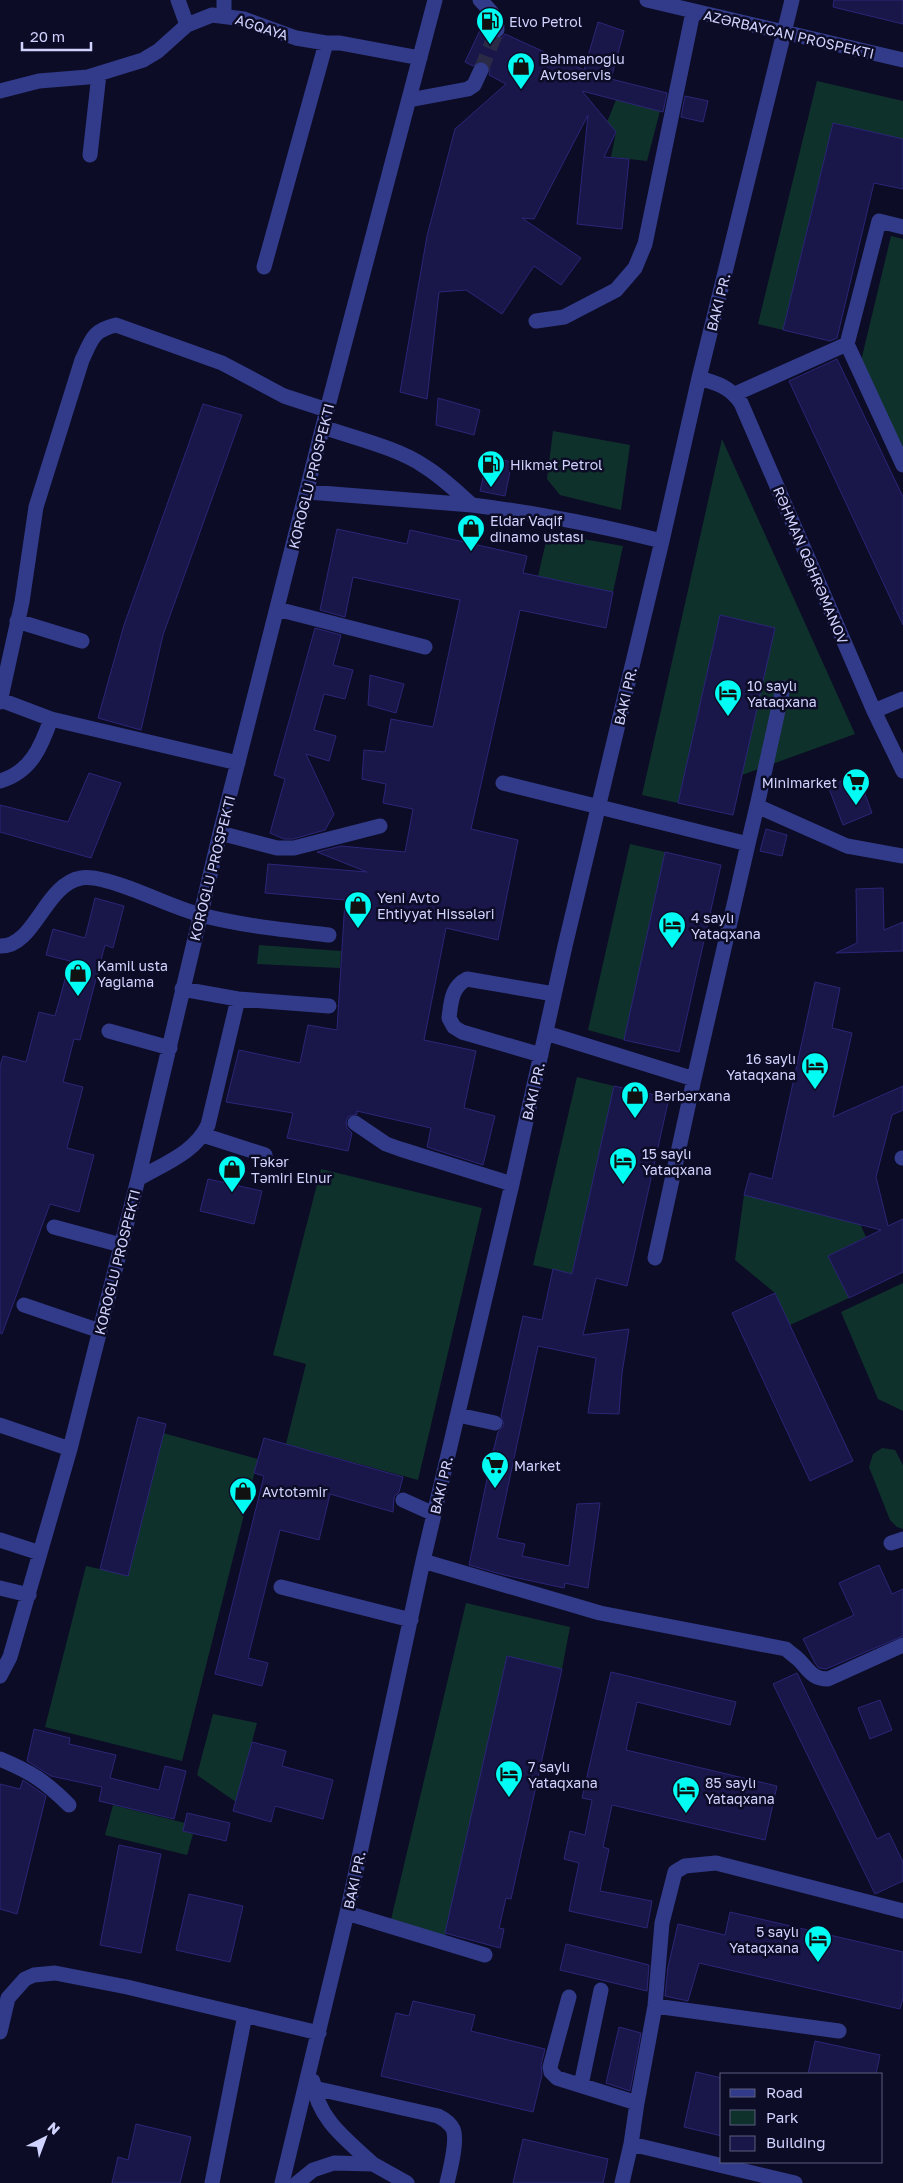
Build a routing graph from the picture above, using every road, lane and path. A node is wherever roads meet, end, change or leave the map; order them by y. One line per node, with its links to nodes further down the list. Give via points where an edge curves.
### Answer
1 (178, 0): 9 (street)
2 (480, 0): 10 (street, via 493,14)
3 (647, 0): 6 (street, AZƏRBAYCAN PROSPEKTI)
4 (792, 0): 11 (street)
5 (433, 1): 13 (street, KOROĞLU PROSPEKTI)
6 (667, 2): 8 (street, AZƏRBAYCAN PROSPEKTI)
7 (224, 8): 9 (street, AĞQAYA); 12 (street, AĞQAYA, via 296,38)
8 (693, 12): 11 (street, AZƏRBAYCAN PROSPEKTI); 22 (street, via 645,244 635,268 616,290 564,317)
9 (187, 25): 16 (street, AĞQAYA, via 143,60)
10 (496, 30)
11 (784, 32): 14 (street, AZƏRBAYCAN PROSPEKTI); 24 (street)
12 (326, 43): 13 (street, AĞQAYA); 21 (street)
13 (420, 58): 18 (street, KOROĞLU PROSPEKTI)
14 (903, 60)
15 (481, 70): 18 (street, via 474,85 468,89)
16 (99, 74): 17 (street, AĞQAYA, via 39,81); 19 (street)
17 (0, 91)
18 (409, 100): 26 (street, KOROĞLU PROSPEKTI)
19 (90, 155)
20 (903, 227): 23 (street, via 879,221)
21 (264, 267)
22 (536, 321)
23 (847, 344): 25 (street); 28 (street)
24 (699, 378): 25 (street, via 722,385); 31 (street)
25 (735, 394): 39 (street, RƏHMAN QƏHRƏMANOV)
26 (327, 410): 27 (street, KOROĞLU PROSPEKTI); 33 (street, via 284,396 213,360 116,326 100,329 82,360 36,507)
27 (323, 427): 29 (street, KOROĞLU PROSPEKTI); 30 (street, via 407,456 444,480)
28 (903, 465)
29 (308, 492): 30 (street); 32 (street, KOROĞLU PROSPEKTI)
30 (472, 505): 31 (street, via 580,522)
31 (662, 541): 46 (street)
32 (277, 609): 35 (street); 41 (street, KOROĞLU PROSPEKTI)
33 (17, 621): 34 (street); 38 (street)
34 (82, 640)
35 (425, 647)
36 (783, 688): 45 (street)
37 (903, 699): 39 (street)
38 (0, 701): 40 (street)
39 (874, 711): 42 (street, RƏHMAN QƏHRƏMANOV)
40 (51, 720): 41 (street); 43 (street, via 37,755 11,778)
41 (238, 763): 48 (street, KOROĞLU PROSPEKTI)
42 (903, 771)
43 (0, 781)
44 (502, 783): 46 (street)
45 (757, 806): 49 (street); 50 (street, via 847,846)
46 (599, 808): 49 (street); 55 (street)
47 (380, 826): 48 (street, via 294,848 277,848)
48 (220, 832): 51 (street, KOROĞLU PROSPEKTI)
49 (748, 844): 62 (street)
50 (903, 856)
51 (200, 915): 52 (street); 53 (street, via 123,886 83,877 71,881 56,894 21,939 8,946); 54 (street, KOROĞLU PROSPEKTI)
52 (329, 935)
53 (0, 946)
54 (182, 989): 56 (street); 60 (street, KOROĞLU PROSPEKTI)
55 (554, 994): 59 (street); 61 (street, via 467,979 458,983 453,995 449,1018 462,1032)
56 (238, 999): 57 (street); 64 (street)
57 (329, 1006)
58 (109, 1031): 60 (street)
59 (546, 1033): 61 (street); 62 (street)
60 (170, 1048): 66 (street, KOROĞLU PROSPEKTI)
61 (541, 1055): 67 (street)
62 (694, 1079): 70 (street)
63 (354, 1123): 67 (street, via 386,1144)
64 (203, 1135): 65 (street); 66 (street, via 192,1147)
65 (265, 1156)
66 (138, 1179): 69 (street, KOROĞLU PROSPEKTI)
67 (512, 1184): 73 (street)
68 (54, 1227): 69 (street)
69 (122, 1245): 72 (street, KOROĞLU PROSPEKTI)
70 (655, 1258)
71 (24, 1304): 72 (street)
72 (100, 1331): 76 (street, KOROĞLU PROSPEKTI)
73 (458, 1415): 74 (street); 78 (street)
74 (496, 1423)
75 (0, 1425): 76 (street)
76 (70, 1449): 80 (street, KOROĞLU PROSPEKTI)
77 (403, 1500): 78 (street)
78 (434, 1514): 81 (street)
79 (0, 1540): 80 (street)
80 (40, 1553): 84 (street, KOROĞLU PROSPEKTI)
81 (423, 1561): 85 (street); 86 (street, via 600,1614 786,1649 819,1679 828,1679)
82 (281, 1586): 85 (street)
83 (0, 1588): 84 (street)
84 (29, 1595): 87 (street, KOROĞLU PROSPEKTI, via 10,1657)
85 (410, 1620): 91 (street)
86 (903, 1645)
87 (0, 1676)
88 (0, 1759): 89 (street, via 29,1771)
89 (69, 1805)
90 (903, 1911): 95 (street, via 716,1863 684,1866 675,1872 662,1923)
91 (347, 1913): 92 (street); 99 (street)
92 (485, 1956)
93 (601, 1990): 101 (street)
94 (569, 1996): 101 (street, via 550,2067 557,2078)
95 (655, 2006): 97 (street); 103 (street)
96 (245, 2015): 98 (street, via 55,1973 25,1979 8,1998); 99 (street); 106 (street)
97 (839, 2031)
98 (0, 2032)
99 (319, 2033): 100 (street)
100 (311, 2062): 102 (street); 107 (street)
101 (581, 2085): 103 (street)
102 (314, 2088): 105 (street, via 328,2122); 110 (street, via 438,2116 447,2122 455,2137)
103 (637, 2103): 104 (street)
104 (631, 2144): 111 (street); 112 (street)
105 (374, 2164): 108 (street, via 334,2163 313,2170); 109 (street)
106 (212, 2183)
107 (282, 2183)
108 (297, 2183)
109 (406, 2183)
110 (447, 2183)
111 (622, 2183)
112 (795, 2183)

